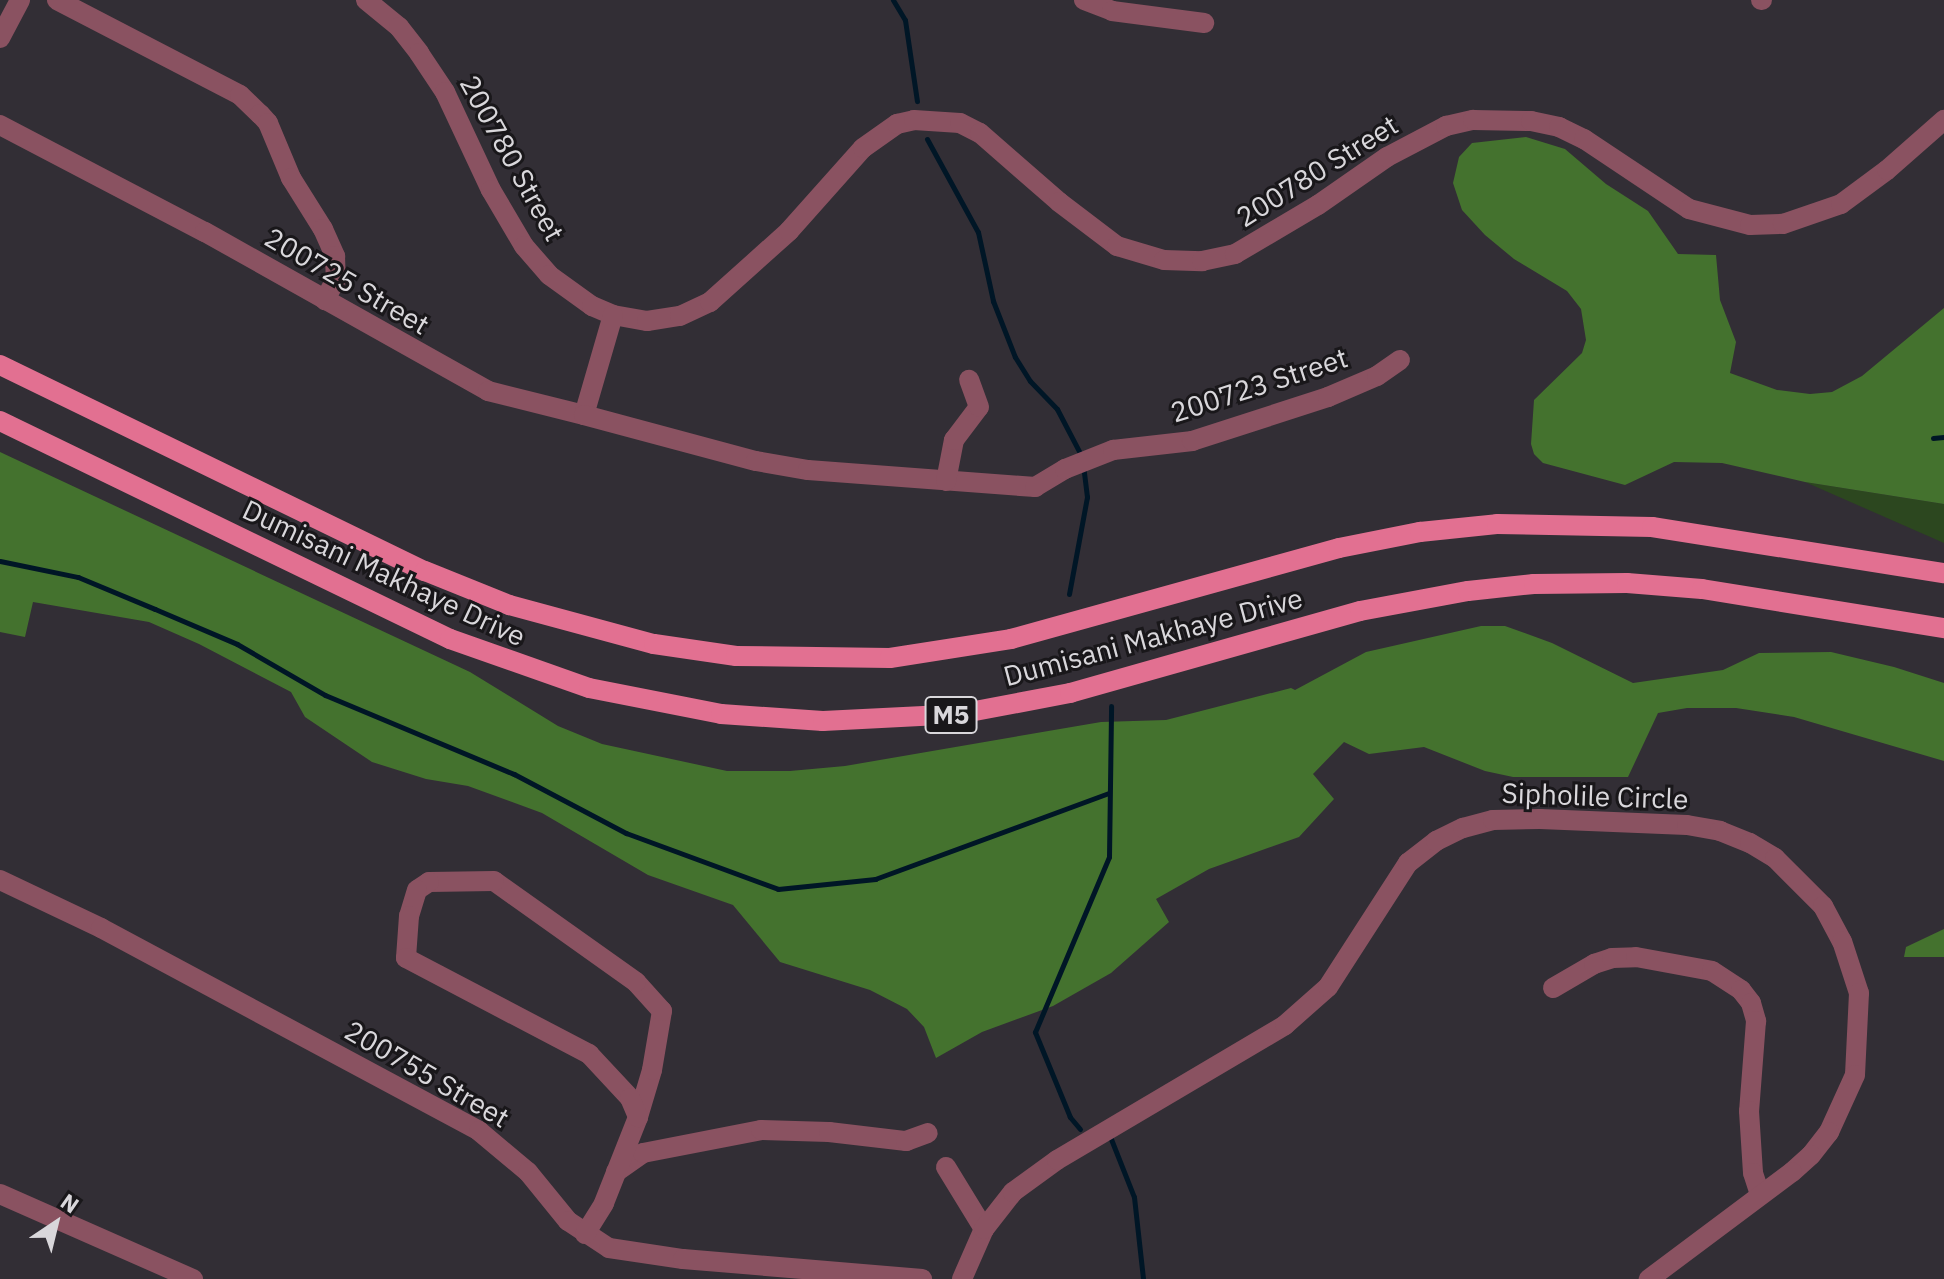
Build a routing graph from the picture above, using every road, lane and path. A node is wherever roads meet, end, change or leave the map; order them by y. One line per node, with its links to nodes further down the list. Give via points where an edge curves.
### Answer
1 (20, 0): 6 (street)
2 (57, 0): 9 (street, via 240,95 260,114 335,256 336,279)
3 (366, 0): 10 (street, 200780 Street, via 399,27 445,92 524,246 574,295)
4 (1084, 0): 5 (street, via 1112,11)
5 (1204, 23)
6 (0, 38)
7 (1944, 120): 10 (street, 200780 Street, via 1841,204 1783,224 1750,225 1689,209 1559,127 1473,120 1446,126 1387,157 1235,254 1202,261 1164,260 1117,246 980,133 960,123 914,120 897,124 863,148 789,231 710,302 665,319)
8 (0, 125): 9 (street, 200725 Street)
9 (325, 300): 14 (street, 200725 Street, via 488,391)
10 (613, 315): 14 (street)
11 (1400, 360): 16 (street, 200723 Street, via 1328,397 1192,441 1113,450 1035,487)
12 (0, 365): 17 (main road, Dumisani Makhaye Drive / M5, via 425,571 509,605 654,644 736,656 890,658 981,644 1339,548 1497,524 1652,527)
13 (969, 380): 16 (street, via 979,407 954,440)
14 (584, 415): 16 (street, 200723 Street, via 756,461)
15 (0, 421): 18 (main road, Dumisani Makhaye Drive / M5, via 463,645 589,688 721,714 823,721 959,714 1070,693 1360,611 1534,584 1689,587)
16 (946, 481)
17 (1944, 573)
18 (1944, 628)
19 (0, 880): 28 (street, 200755 Street, via 101,928 479,1131 528,1172)
20 (1553, 988): 26 (street, via 1594,964 1636,957 1712,971 1741,990 1756,1021 1749,1111 1753,1173)
21 (638, 1117): 21 (street, via 630,1098 589,1054 406,958 417,890 429,882 494,881 651,995 663,1019); 24 (street)
22 (928, 1133): 24 (street, via 906,1141 761,1130 643,1153)
23 (946, 1167): 27 (street)
24 (616, 1172): 28 (street)
25 (0, 1194): 29 (street)
26 (1760, 1194): 27 (street, Sipholile Circle, via 1811,1155 1829,1132 1855,1075 1859,993 1842,941 1823,906 1775,858 1720,831 1661,822 1493,820 1436,841 1408,863 1347,962 1285,1025 1057,1160 1013,1192); 32 (street, Sipholile Circle)
27 (984, 1229): 31 (street, Sipholile Circle)
28 (585, 1234): 30 (street, 200755 Street, via 634,1254)
29 (193, 1279)
30 (922, 1279)
31 (962, 1279)
32 (1649, 1279)

